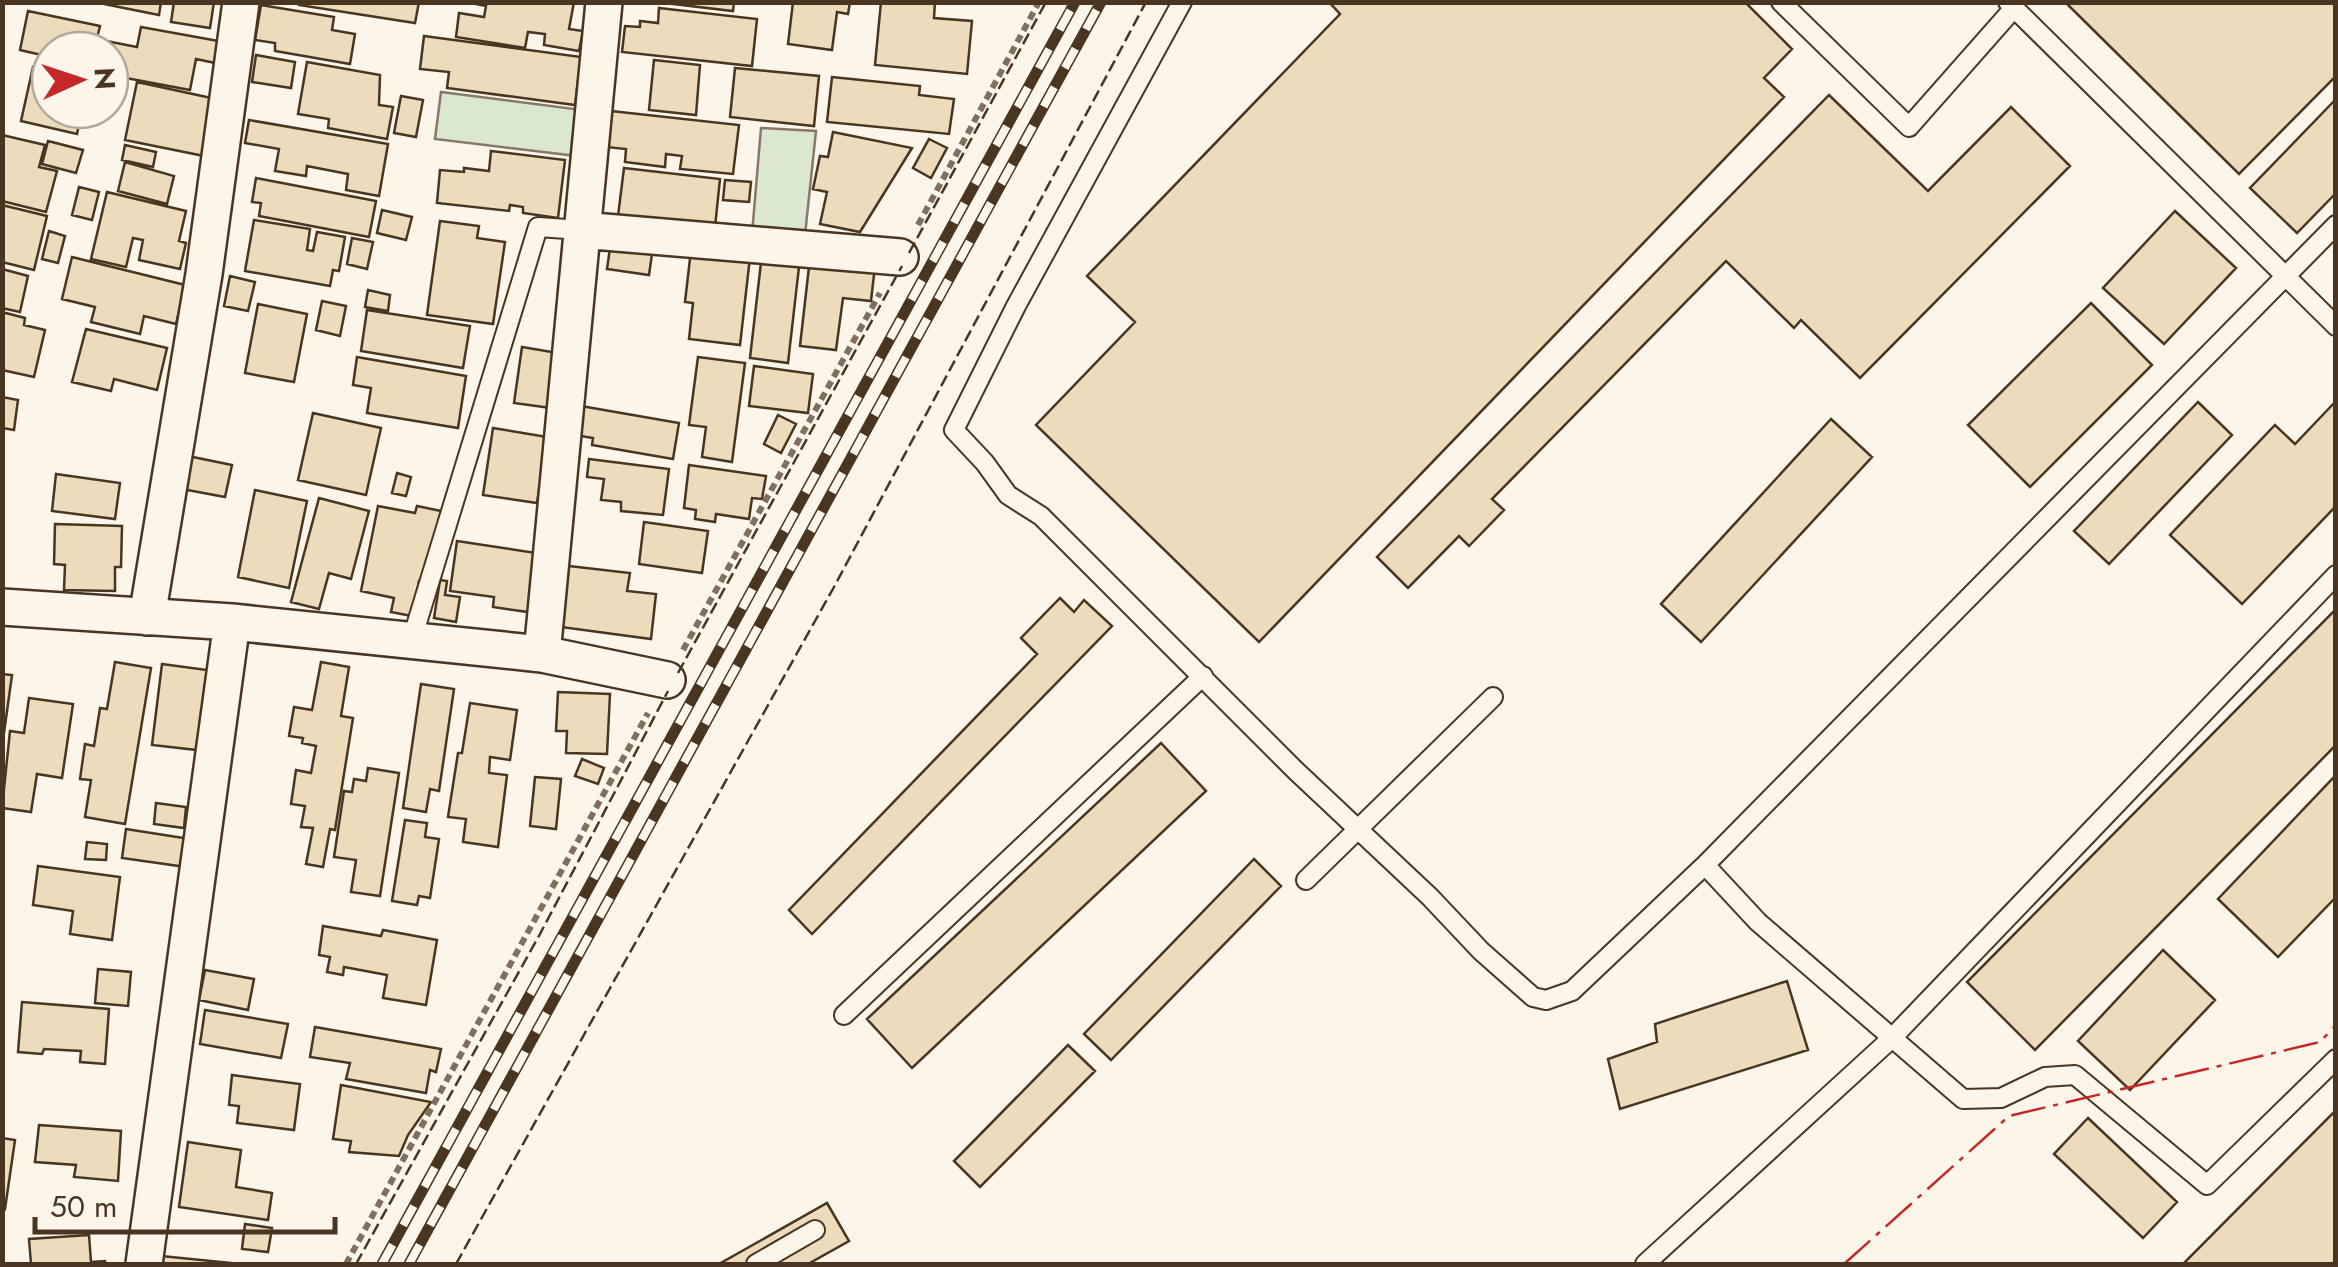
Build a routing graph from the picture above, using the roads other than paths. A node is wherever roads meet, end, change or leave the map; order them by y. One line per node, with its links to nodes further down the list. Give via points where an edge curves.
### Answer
1 (241, 2): 13 (street)
2 (604, 2): 7 (street)
3 (1182, 2): 17 (lane, via 954,430 1008,495 1041,516)
4 (1780, 2): 5 (lane, via 1909,127)
5 (2011, 5): 9 (lane)
6 (2336, 225): 9 (lane)
7 (580, 230): 8 (street); 15 (lane, via 538,227); 16 (street)
8 (900, 257)
9 (2285, 276): 10 (lane); 21 (lane)
10 (2336, 326)
11 (2336, 575): 24 (lane)
12 (2, 607): 13 (street)
13 (147, 617): 14 (street)
14 (232, 622): 15 (street); 27 (street)
15 (412, 639): 16 (street)
16 (542, 654): 18 (street)
17 (1203, 676): 20 (lane); 23 (lane)
18 (667, 680)
19 (1493, 697): 20 (lane)
20 (1358, 829): 21 (lane, via 1481,951 1546,1000 1572,991); 22 (lane)
21 (1705, 866): 24 (lane, via 1758,922)
22 (1306, 880)
23 (844, 1015)
24 (1892, 1038): 25 (lane, via 1962,1099 2001,1098 2045,1076 2075,1075 2207,1185); 29 (lane)
25 (2336, 1059)
26 (814, 1230): 28 (lane)
27 (144, 1264)
28 (756, 1264)
29 (1646, 1264)

